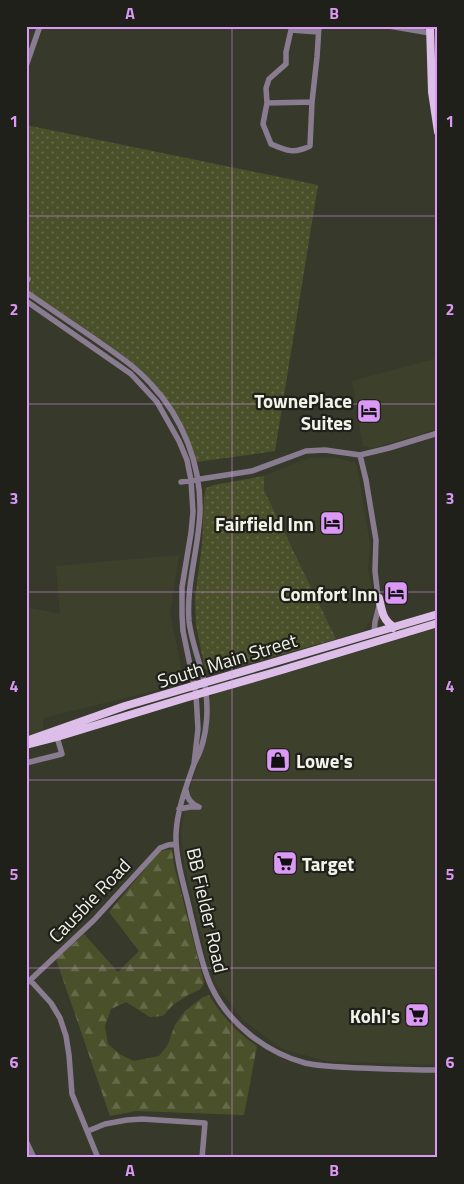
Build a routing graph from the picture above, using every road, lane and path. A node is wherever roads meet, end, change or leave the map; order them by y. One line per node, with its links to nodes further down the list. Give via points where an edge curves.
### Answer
1 (40, 26): 5 (street)
2 (388, 26): 4 (street)
3 (318, 29): 6 (street, via 291,30 286,64 269,79); 7 (street)
4 (432, 31): 8 (main road, via 431,85)
5 (26, 66)
6 (267, 102): 7 (street); 7 (street, via 263,124 271,144 299,152 310,146)
7 (312, 102)
8 (438, 132)
9 (26, 292): 14 (street, via 120,356 164,398 186,438)
10 (26, 301): 13 (street, via 116,362 144,387 157,402 179,442)
11 (438, 433): 12 (street)
12 (360, 455): 14 (street, via 306,451 252,470); 16 (street, via 376,540 375,571)
13 (191, 480): 14 (street); 15 (street); 24 (street, via 193,518 182,587 182,615)
14 (198, 480): 23 (street, via 199,524 189,606 190,630)
15 (181, 482)
16 (379, 598): 19 (main road, via 386,621); 20 (street)
17 (438, 614): 19 (main road, South Main Street)
18 (438, 623): 21 (main road, South Main Street)
19 (394, 627): 20 (main road, South Main Street); 21 (main road)
20 (374, 633): 22 (main road); 23 (main road, South Main Street)
21 (379, 641): 22 (main road, South Main Street)
22 (359, 647): 25 (main road, South Main Street)
23 (204, 683): 24 (main road, South Main Street); 25 (street)
24 (195, 686): 26 (street); 28 (main road, South Main Street, via 125,706)
25 (205, 692): 26 (main road, South Main Street); 31 (street, via 204,740)
26 (196, 694): 27 (main road, South Main Street); 31 (street, via 198,729)
27 (57, 737): 29 (main road, South Main Street); 30 (street, via 62,754)
28 (26, 741)
29 (26, 745)
30 (26, 763)
31 (194, 764): 32 (street, BB Fielder Road)
32 (187, 785): 33 (street, BB Fielder Road); 33 (street, via 187,796 199,807)
33 (180, 809): 34 (street, BB Fielder Road)
34 (176, 844): 35 (street, Causbie Road, via 160,848 94,920); 36 (street, BB Fielder Road, via 207,978 232,1018 248,1032 281,1054 306,1063 334,1067)
35 (28, 982): 37 (street, via 60,1018 66,1036 72,1094)
36 (438, 1070)
37 (88, 1131): 40 (street); 41 (street, via 127,1120 205,1123)
38 (26, 1141): 39 (street)
39 (34, 1158)
40 (98, 1158)
41 (202, 1158)

